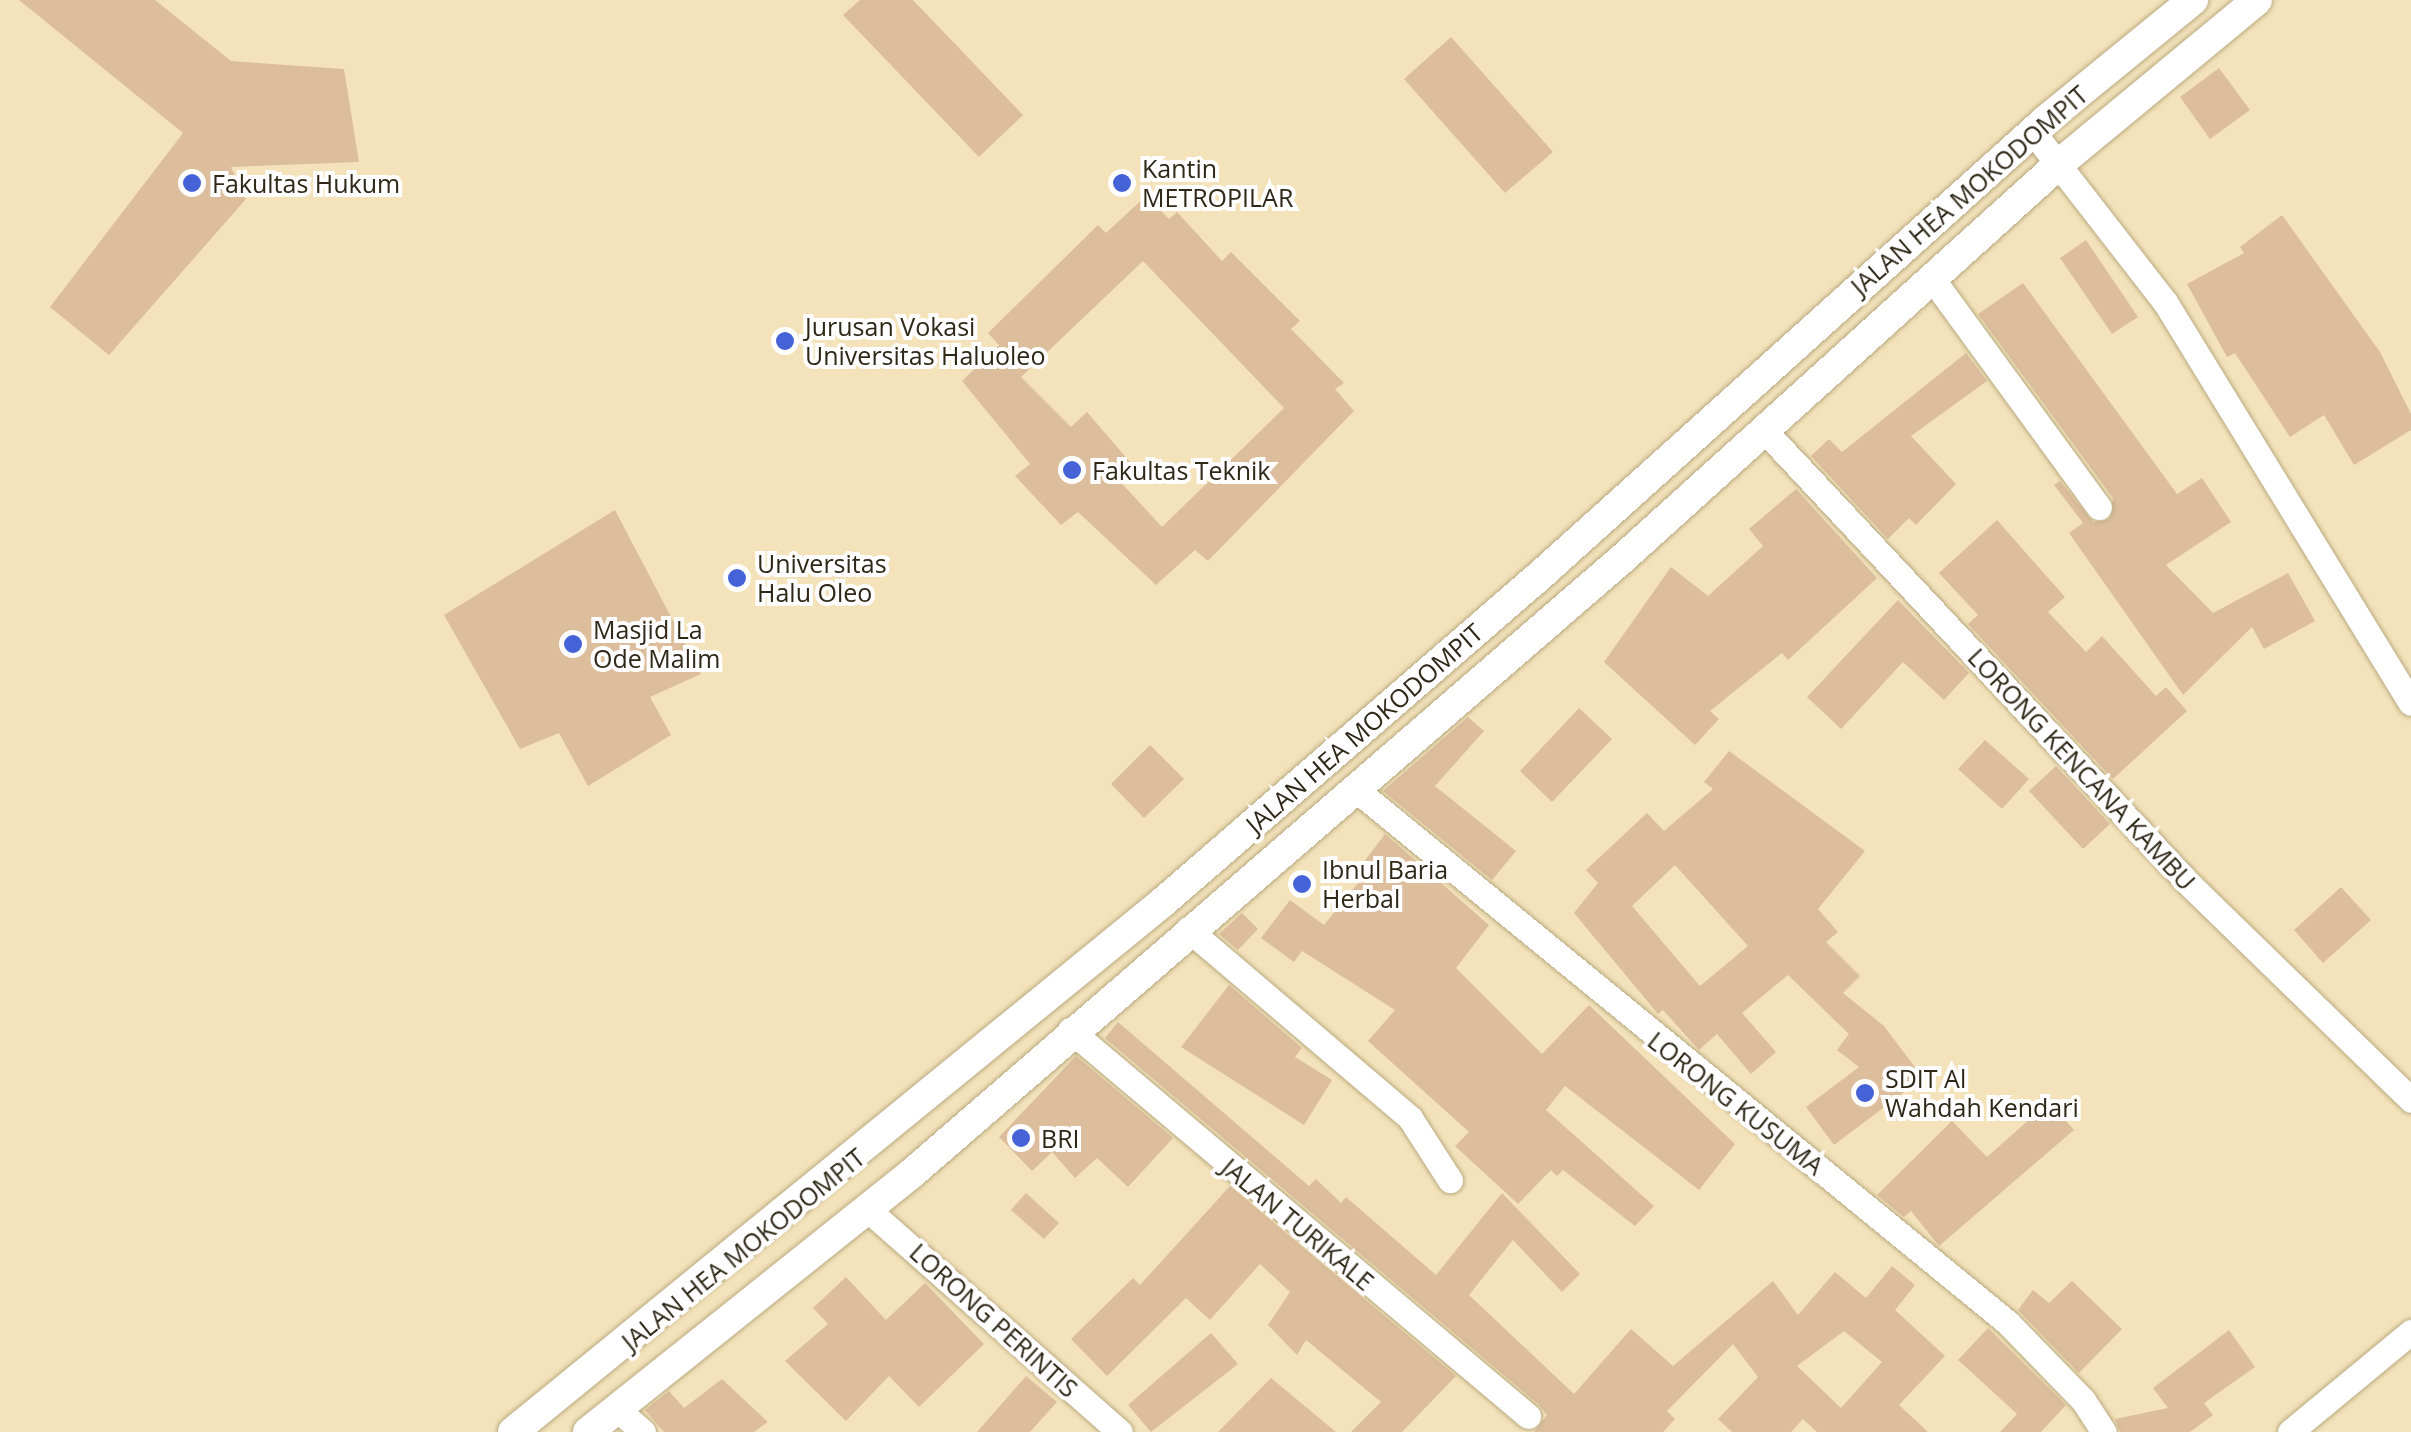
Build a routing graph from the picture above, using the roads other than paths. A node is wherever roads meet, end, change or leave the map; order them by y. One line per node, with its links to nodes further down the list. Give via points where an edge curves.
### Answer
1 (2193, 0): 3 (street, JALAN HEA MOKODOMPIT)
2 (2257, 0): 4 (street, JALAN HEA MOKODOMPIT)
3 (2032, 132): 4 (street); 8 (street, JALAN HEA MOKODOMPIT)
4 (2059, 164): 5 (street, JALAN HEA MOKODOMPIT); 10 (street, via 2165,302)
5 (1931, 276): 6 (street, JALAN HEA MOKODOMPIT); 7 (street)
6 (1762, 428): 9 (street, JALAN HEA MOKODOMPIT); 14 (street, LORONG KENCANA KAMBU, via 2190,884)
7 (2100, 507)
8 (1459, 646): 9 (street); 17 (street, JALAN HEA MOKODOMPIT)
9 (1486, 675): 11 (street, JALAN HEA MOKODOMPIT)
10 (2411, 703)
11 (1354, 788): 12 (street, JALAN HEA MOKODOMPIT); 26 (street, LORONG KUSUMA, via 2008,1324 2083,1400)
12 (1188, 929): 13 (street, JALAN HEA MOKODOMPIT); 15 (street, via 1410,1118)
13 (1070, 1030): 16 (street, JALAN HEA MOKODOMPIT); 21 (street, JALAN TURIKALE)
14 (2411, 1100)
15 (1450, 1180)
16 (867, 1209): 18 (street, JALAN HEA MOKODOMPIT); 25 (street, LORONG PERINTIS)
17 (753, 1241): 18 (street); 22 (street, JALAN HEA MOKODOMPIT)
18 (782, 1275): 20 (street, JALAN HEA MOKODOMPIT)
19 (2411, 1332): 27 (street)
20 (618, 1410): 23 (street, JALAN HEA MOKODOMPIT); 24 (street)
21 (1528, 1416)
22 (513, 1432)
23 (588, 1432)
24 (642, 1432)
25 (1120, 1432)
26 (2104, 1432)
27 (2290, 1432)

